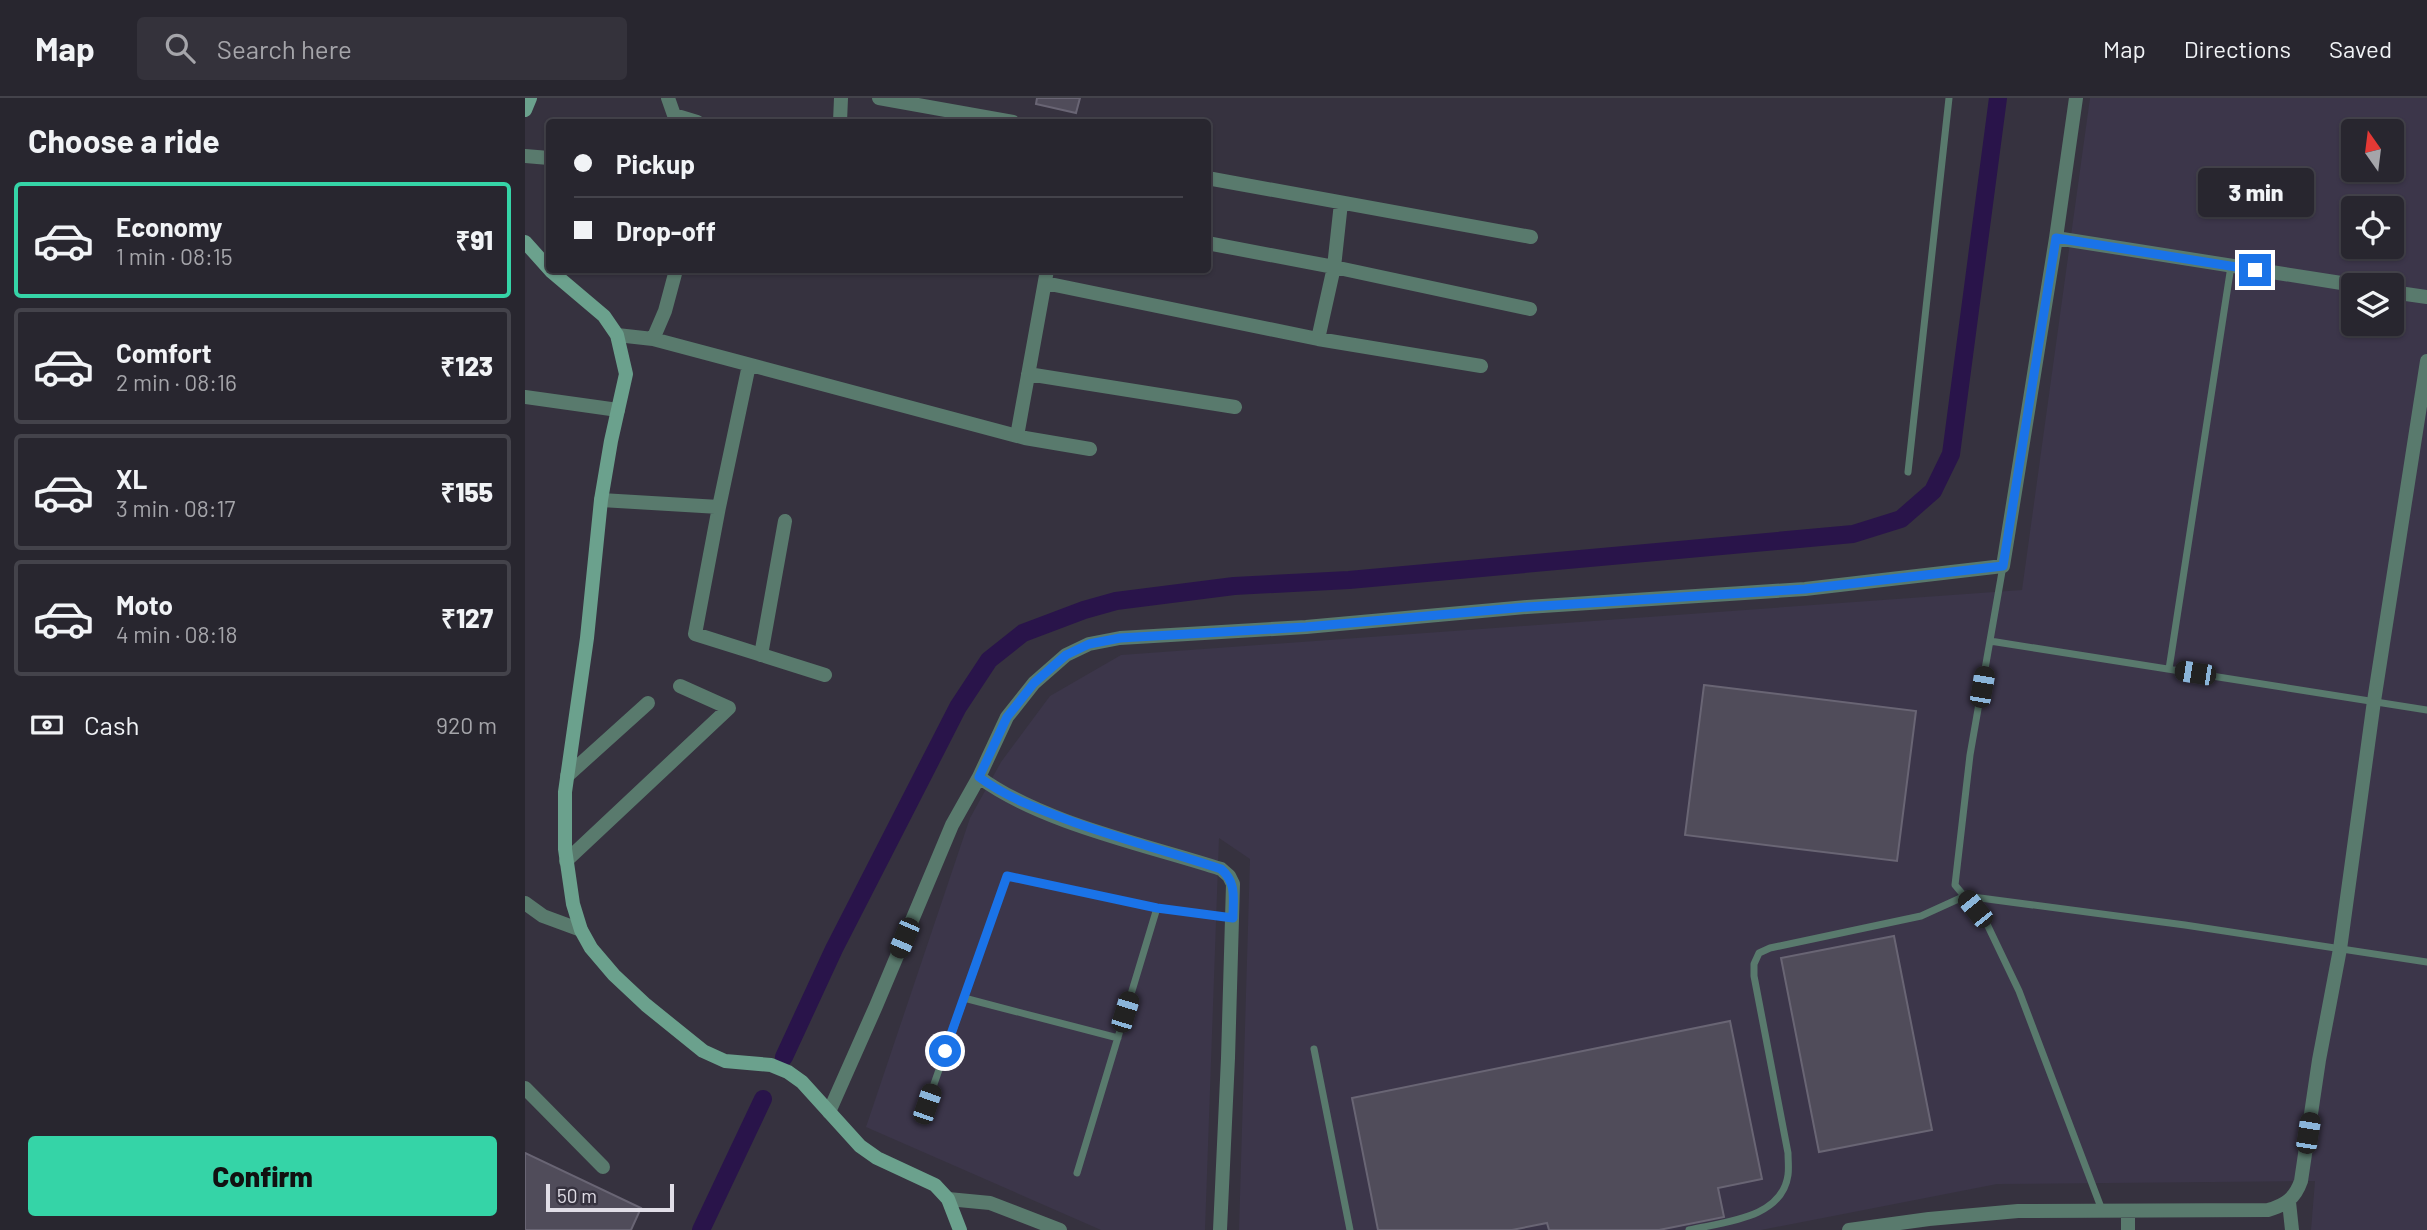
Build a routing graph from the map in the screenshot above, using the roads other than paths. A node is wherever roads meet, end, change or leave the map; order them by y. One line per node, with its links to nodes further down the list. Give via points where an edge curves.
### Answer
1 (530, 98): 7 (street)
2 (668, 98): 8 (street, via 674,115)
3 (841, 98): 9 (street)
4 (879, 98): 10 (street)
5 (1949, 98): 41 (lane)
6 (2076, 98): 16 (street)
7 (525, 110)
8 (687, 119)
9 (840, 119)
10 (996, 119)
11 (525, 156): 12 (street)
12 (546, 158)
13 (1211, 179): 14 (street)
14 (1341, 203): 15 (street); 21 (street)
15 (1531, 237)
16 (2056, 238): 20 (street); 45 (street)
17 (525, 242): 19 (street)
18 (1211, 244): 21 (street)
19 (546, 265)
20 (2231, 266): 25 (street); 48 (lane)
21 (1334, 267): 28 (street); 31 (street)
22 (553, 273): 29 (street, via 604,316)
23 (675, 273): 30 (street)
24 (1046, 276): 31 (street); 35 (street)
25 (2341, 283)
26 (2404, 294): 27 (street)
27 (2427, 297)
28 (1530, 309)
29 (617, 335): 30 (street); 38 (street, via 626,374)
30 (653, 339): 33 (street)
31 (1318, 339): 34 (street)
32 (2427, 361): 51 (street)
33 (749, 365): 39 (street); 43 (street)
34 (1481, 366)
35 (1028, 374): 37 (street); 39 (street)
36 (525, 397): 38 (street)
37 (1235, 407)
38 (618, 410): 42 (street)
39 (1017, 436): 40 (street)
40 (1090, 449)
41 (1908, 472)
42 (601, 499): 43 (street); 54 (street)
43 (719, 507): 47 (street, via 695,634)
44 (785, 521): 47 (street)
45 (2003, 566): 46 (lane); 55 (street, via 1805,589 1120,638 1089,644 1066,655 1034,683 1007,717)
46 (1990, 641): 48 (lane); 57 (lane, via 1955,878)
47 (761, 655): 49 (street)
48 (2169, 669): 51 (lane)
49 (825, 675)
50 (680, 686): 56 (street, via 729,708)
51 (2374, 701): 53 (lane); 62 (street)
52 (648, 703): 54 (street)
53 (2427, 710)
54 (567, 776): 56 (street)
55 (979, 777): 60 (street, via 1055,816 1221,869 1233,884); 69 (street, via 952,825)
56 (566, 860): 61 (street)
57 (1965, 896): 62 (lane); 74 (lane, via 1986,922 2019,991); 80 (lane, via 1921,916 1759,953 1754,976 1788,1153 1788,1176 1770,1206 1755,1215)
58 (525, 903): 61 (street, via 543,916)
59 (1157, 908): 60 (lane); 64 (lane, via 1007,876); 65 (lane)
60 (1233, 918): 78 (street)
61 (581, 930): 69 (street, via 614,975 703,1051 788,1072)
62 (2340, 949): 63 (lane); 73 (street, via 2301,1181)
63 (2427, 962)
64 (964, 998): 65 (lane); 68 (lane)
65 (1118, 1038): 71 (lane)
66 (1314, 1049): 79 (lane)
67 (525, 1088): 70 (street)
68 (927, 1104)
69 (829, 1112): 72 (street, via 860,1146 935,1185)
70 (603, 1167)
71 (1077, 1172)
72 (948, 1199): 76 (street); 77 (street, via 990,1203)
73 (2289, 1202): 75 (street, via 2268,1210); 83 (street)
74 (2102, 1210): 75 (street); 81 (street, via 2018,1211)
75 (2128, 1211): 82 (street)
76 (960, 1230)
77 (1060, 1230)
78 (1220, 1230)
79 (1350, 1230)
80 (1689, 1230)
81 (1849, 1230)
82 (2128, 1230)
83 (2292, 1230)

